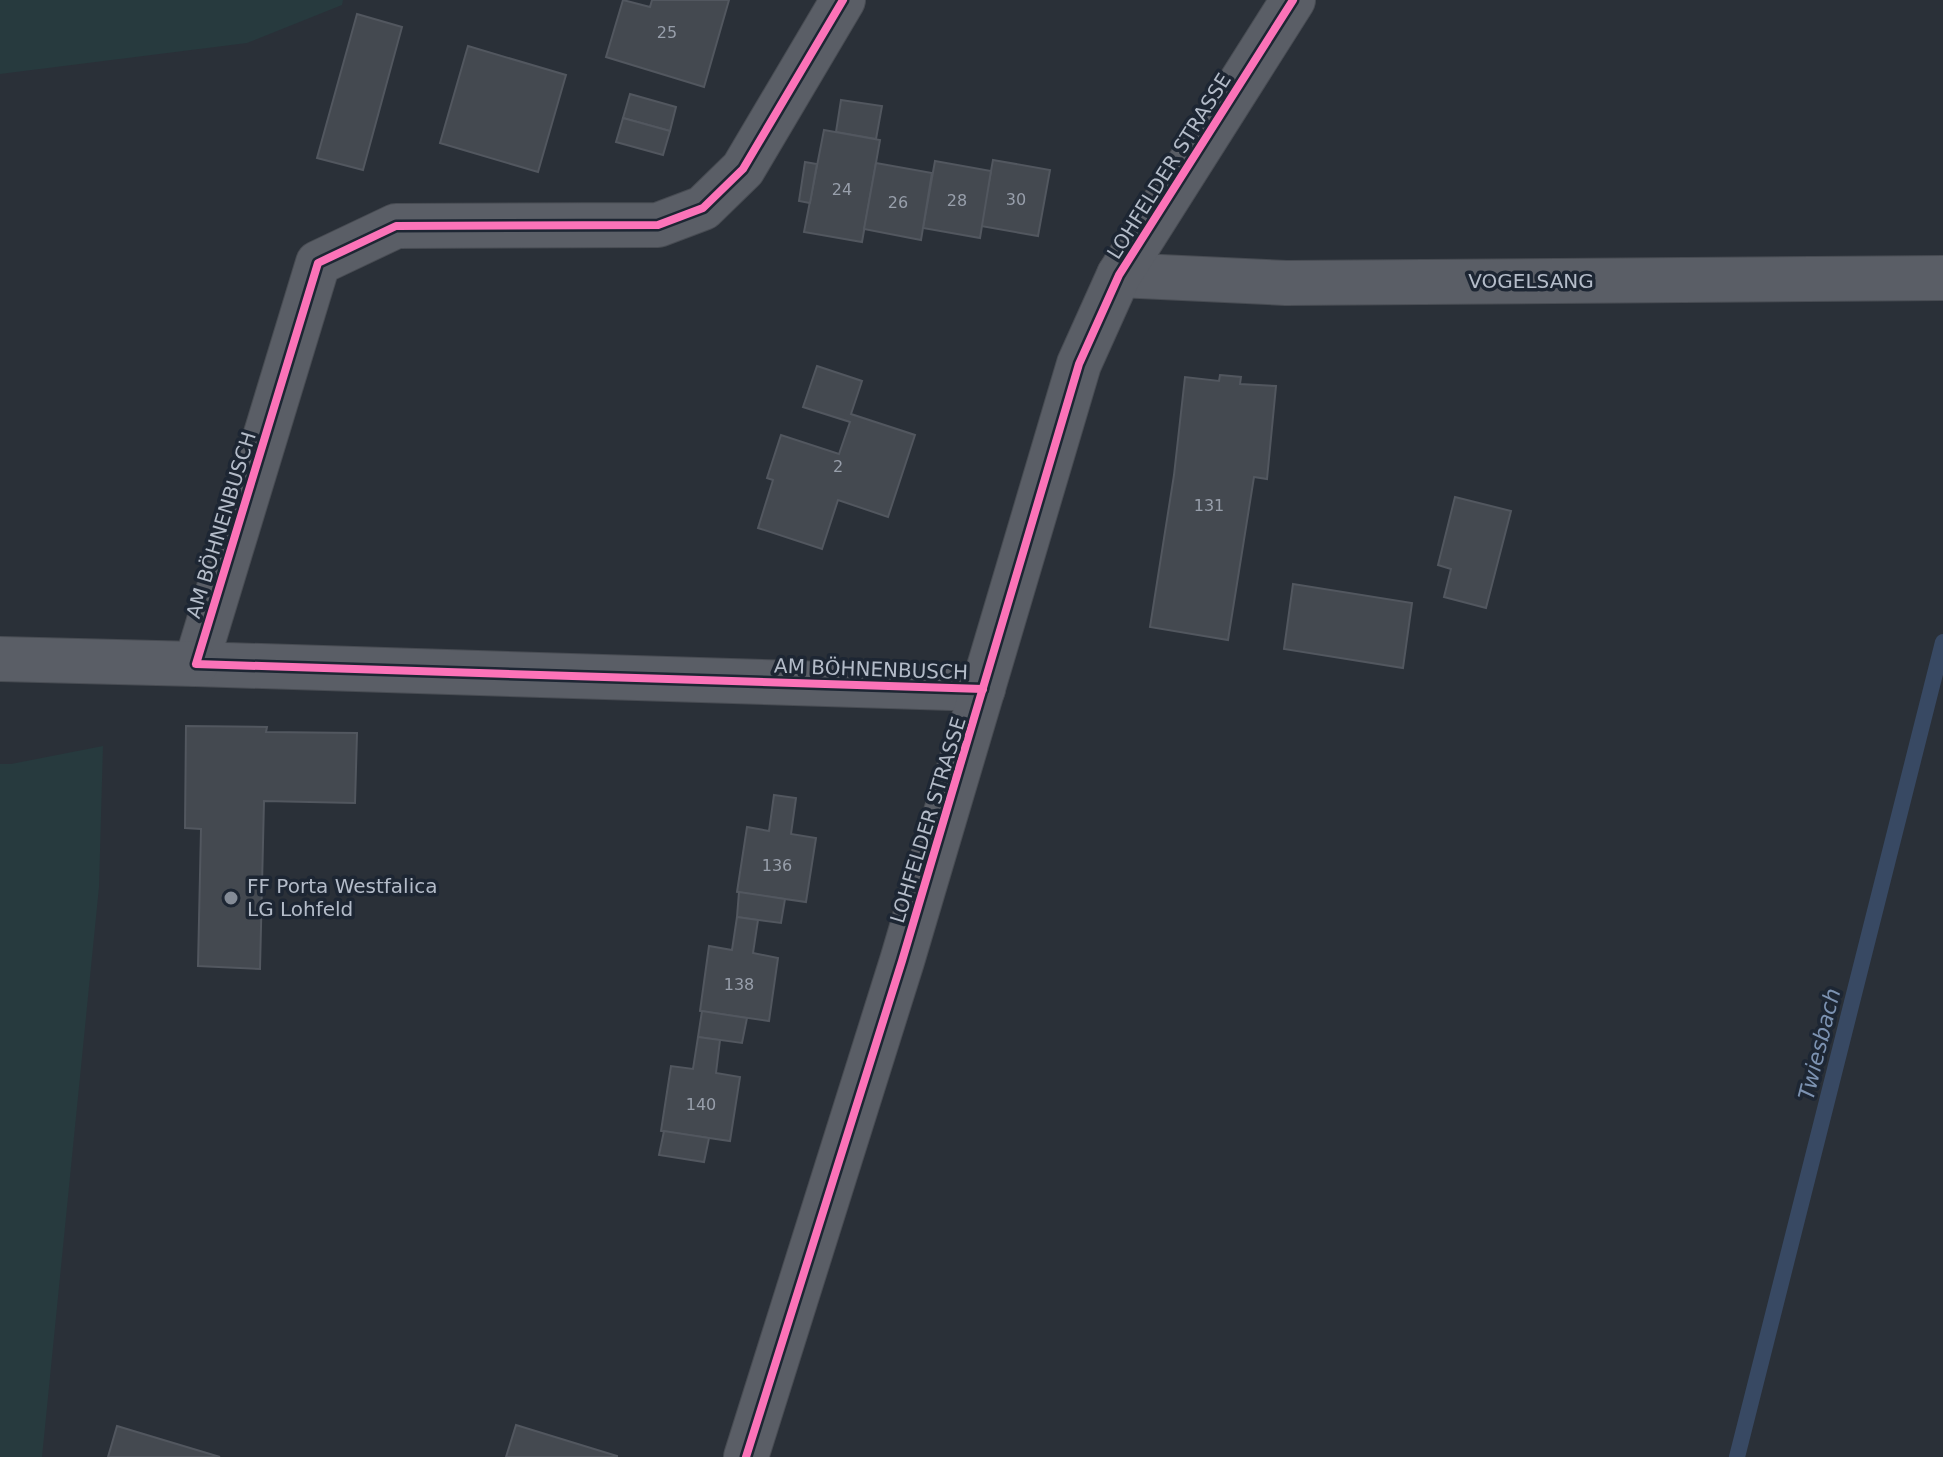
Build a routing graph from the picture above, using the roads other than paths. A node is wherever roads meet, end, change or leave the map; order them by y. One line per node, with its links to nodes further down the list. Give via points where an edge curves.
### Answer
1 (843, 0): 6 (street, AM BÖHNENBUSCH, via 743,169 703,208 658,225 396,226 318,263)
2 (1293, 0): 3 (street, LOHFELDER STRASSE)
3 (1119, 275): 4 (street, VOGELSANG, via 1286,283); 7 (street, LOHFELDER STRASSE, via 1079,364)
4 (1943, 278)
5 (0, 659): 6 (street, AM BÖHNENBUSCH)
6 (196, 664): 7 (street, AM BÖHNENBUSCH)
7 (983, 689): 8 (street, LOHFELDER STRASSE)
8 (746, 1457)

